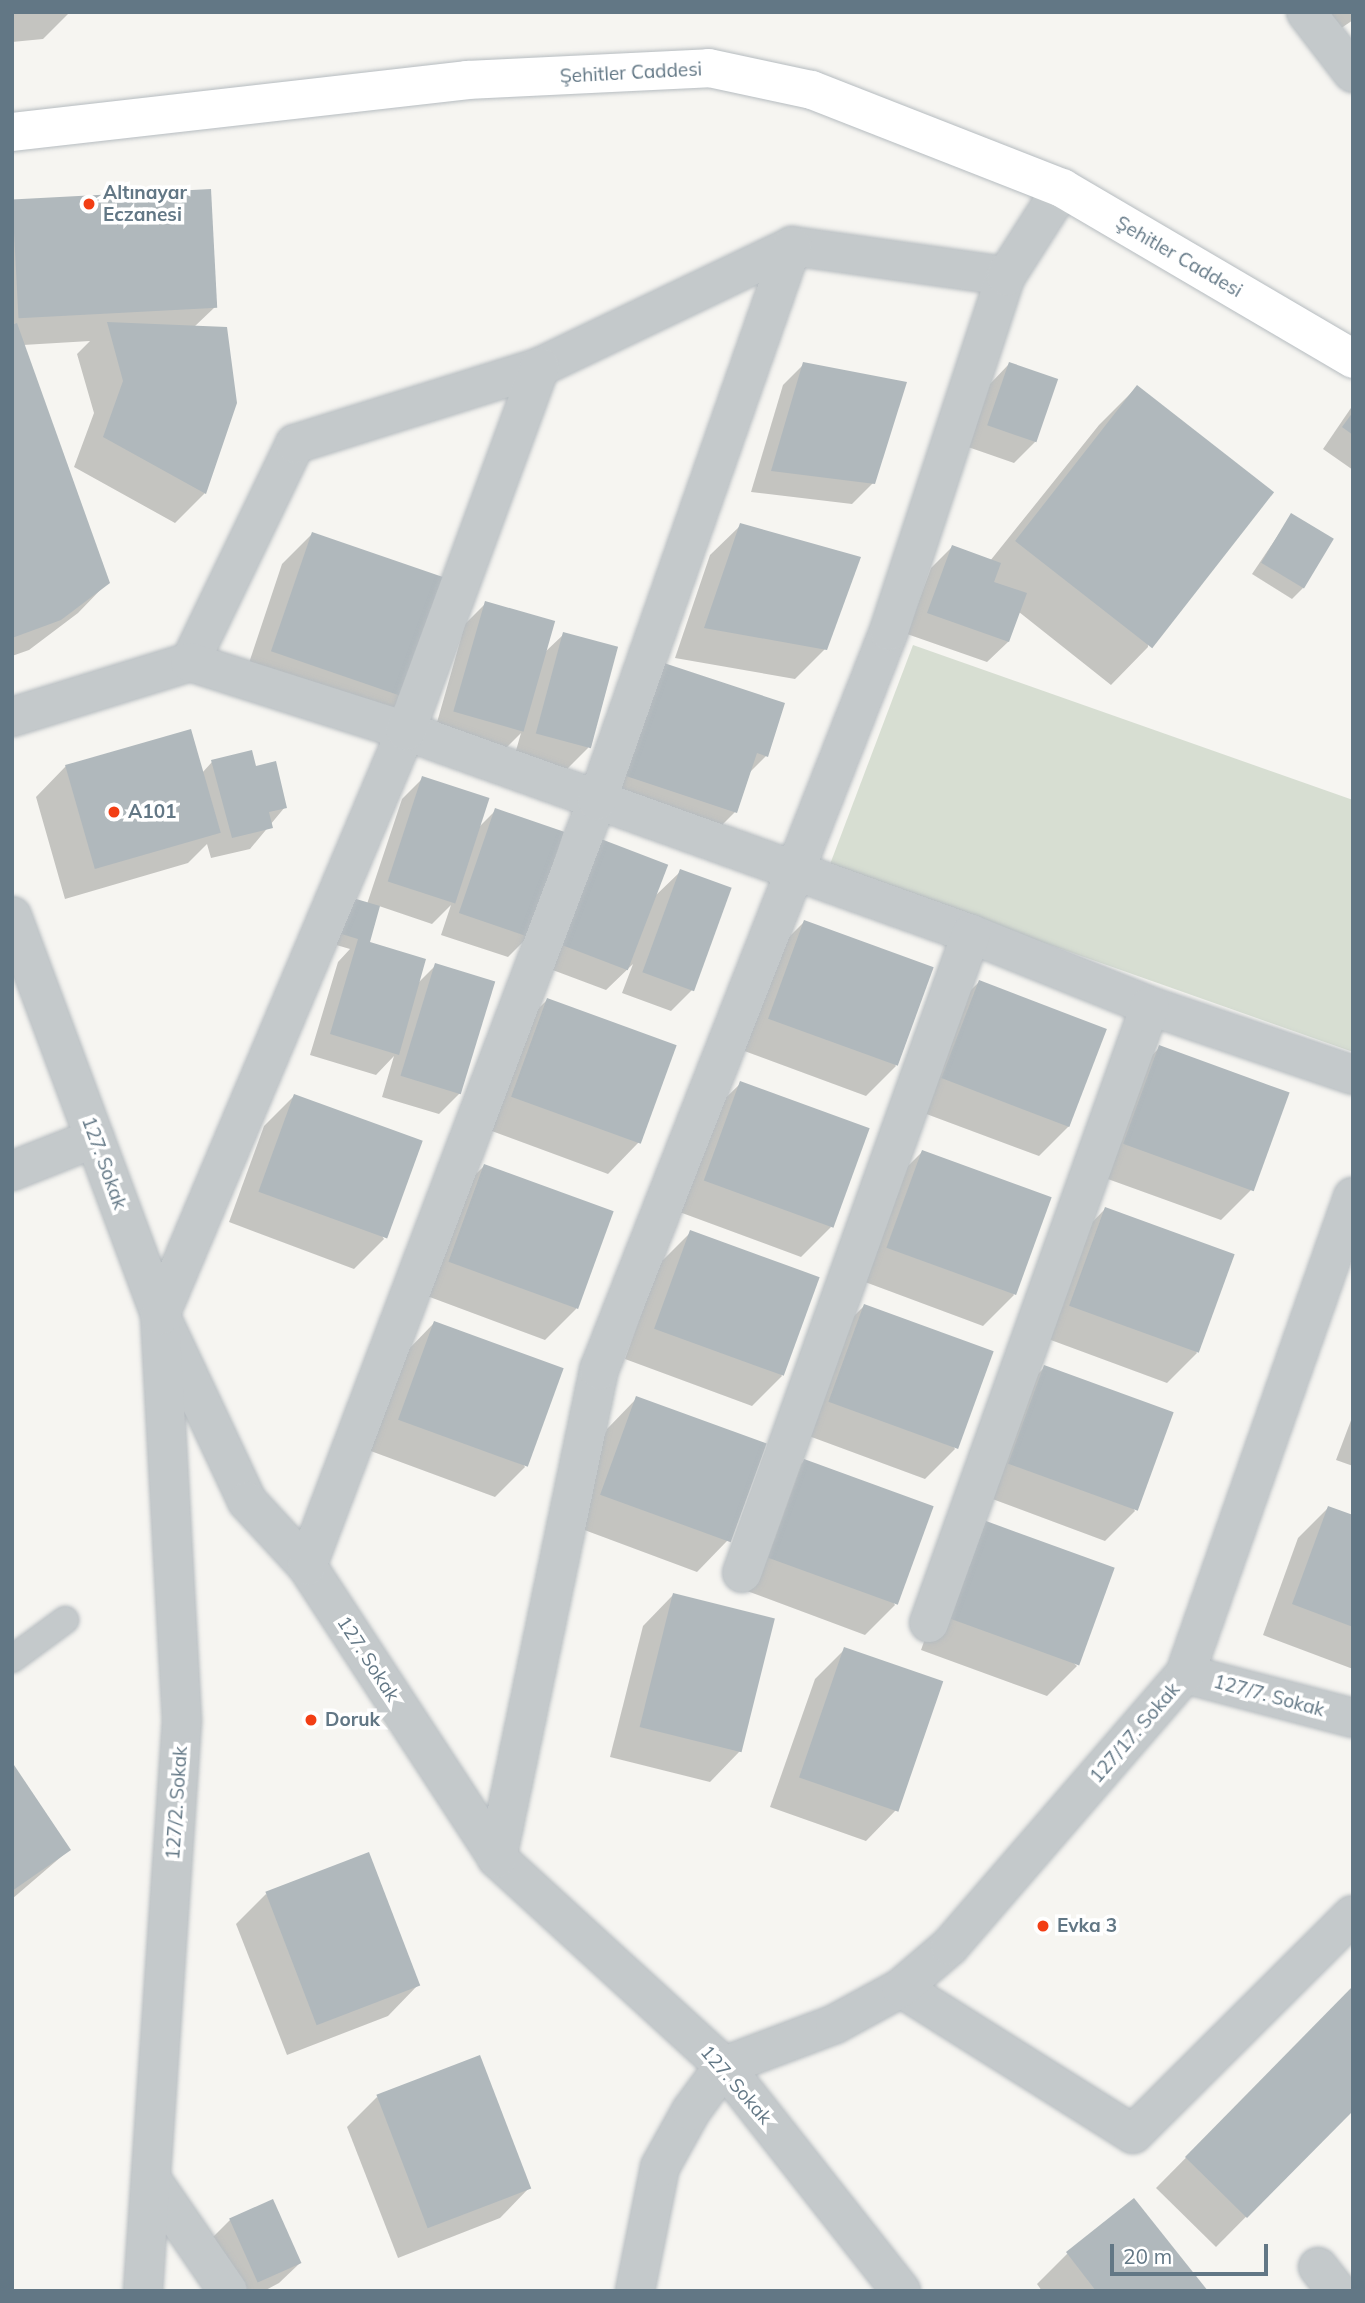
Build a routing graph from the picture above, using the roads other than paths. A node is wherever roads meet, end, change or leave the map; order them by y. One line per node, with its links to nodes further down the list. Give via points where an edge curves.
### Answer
1 (1306, 12): 2 (street)
2 (1353, 73)
3 (12, 132): 4 (street, Şehitler Caddesi, via 467,80 709,68 812,90)
4 (1062, 188): 6 (street); 7 (street, Şehitler Caddesi)
5 (792, 246): 6 (street); 8 (street); 12 (street)
6 (1006, 276): 13 (street, via 889,631)
7 (1353, 359)
8 (541, 367): 9 (street, via 295,444); 11 (street)
9 (190, 662): 10 (street); 11 (street)
10 (12, 717)
11 (406, 731): 12 (street); 21 (street)
12 (597, 802): 13 (street); 22 (street)
13 (795, 872): 15 (street); 29 (street, via 599,1370)
14 (12, 916): 18 (street, 127. Sokak)
15 (971, 934): 16 (street); 23 (street)
16 (1150, 1006): 17 (street); 25 (street)
17 (1353, 1074)
18 (95, 1138): 19 (street); 21 (street, 127. Sokak)
19 (12, 1171)
20 (1353, 1197): 27 (street, 127/17. Sokak)
21 (160, 1315): 22 (street, 127. Sokak, via 247,1501); 33 (street, 127/2. Sokak, via 182,1721)
22 (307, 1566): 29 (street, 127. Sokak)
23 (742, 1573)
24 (65, 1620): 26 (lane)
25 (929, 1623)
26 (12, 1660)
27 (1185, 1674): 28 (street, 127/7. Sokak); 31 (street, 127/17. Sokak, via 950,1946)
28 (1353, 1718)
29 (497, 1858): 32 (street, 127. Sokak)
30 (1353, 1915): 31 (street, via 1133,2134)
31 (901, 1988): 32 (street, 127/17. Sokak, via 835,2024)
32 (724, 2066): 36 (street, via 691,2111 660,2167); 37 (street, 127. Sokak)
33 (153, 2182): 34 (street, 127/2. Sokak); 35 (street)
34 (143, 2291)
35 (228, 2291)
36 (635, 2291)
37 (901, 2291)

